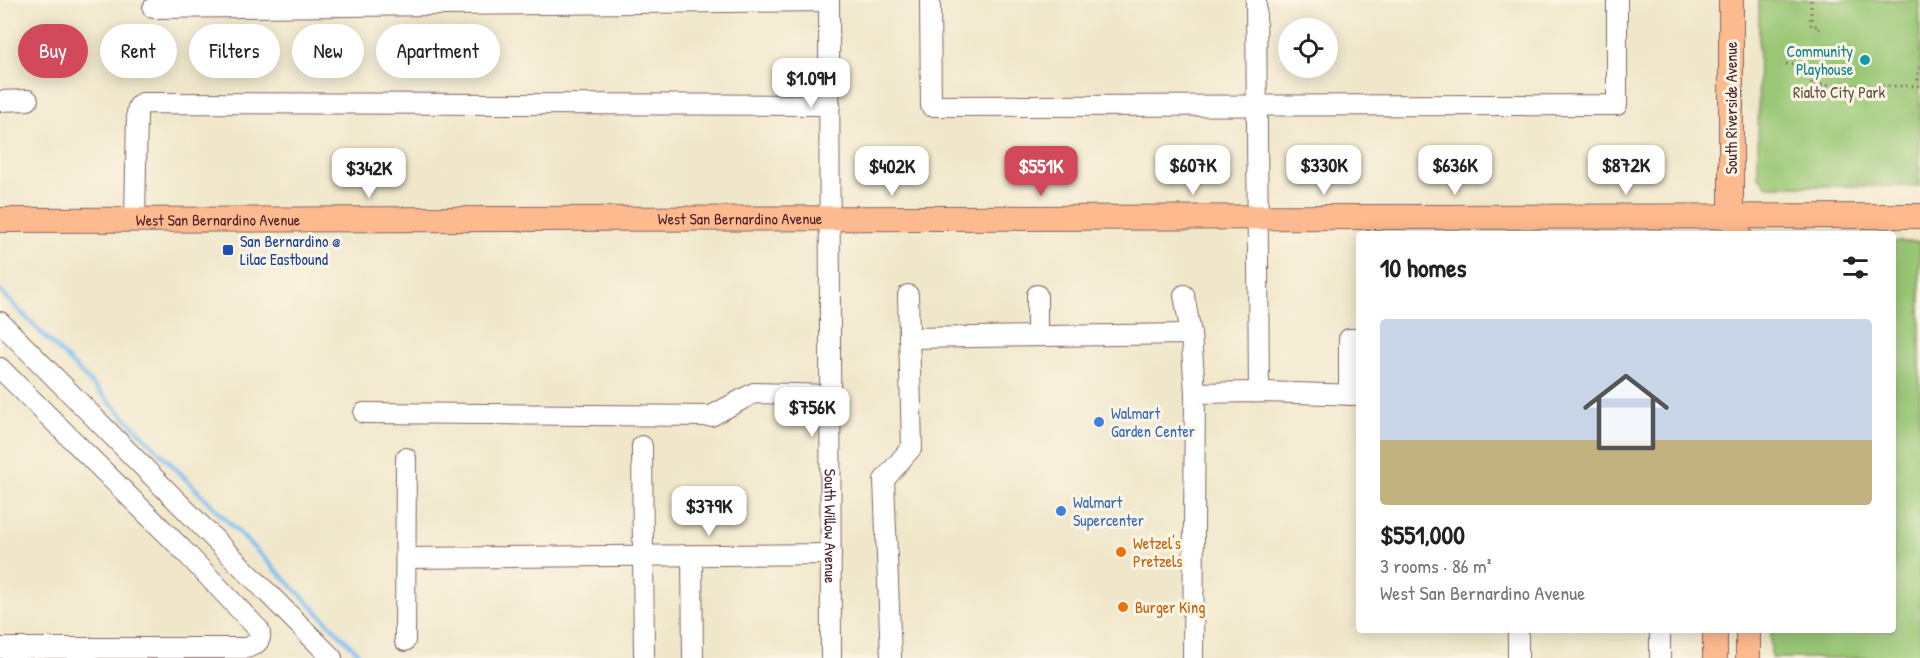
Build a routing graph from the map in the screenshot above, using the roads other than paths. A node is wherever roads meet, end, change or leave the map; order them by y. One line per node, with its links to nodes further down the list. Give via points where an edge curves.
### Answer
1 (829, 0): 6 (street); 9 (street, South Willow Avenue)
2 (930, 0): 10 (street, via 931,106)
3 (1256, 0): 10 (street)
4 (1617, 0): 10 (street, via 1617,105)
5 (1731, 0): 17 (main road, South Riverside Avenue)
6 (153, 8)
7 (28, 100): 8 (street)
8 (0, 101)
9 (830, 105): 13 (street, South Willow Avenue); 15 (street, via 142,103 137,113)
10 (1255, 106): 12 (street)
11 (1920, 216): 17 (main road, West San Bernardino Avenue)
12 (1258, 217): 13 (main road, West San Bernardino Avenue); 16 (main road, West San Bernardino Avenue); 27 (street)
13 (830, 219): 15 (main road, West San Bernardino Avenue); 29 (street, South Willow Avenue)
14 (0, 220): 15 (main road, West San Bernardino Avenue)
15 (135, 220)
16 (1520, 225): 17 (main road, West San Bernardino Avenue)
17 (1731, 228)
18 (908, 295): 24 (street)
19 (1037, 295): 23 (street)
20 (1184, 295): 22 (street)
21 (0, 322): 45 (street)
22 (1191, 334): 23 (street); 28 (street)
23 (1037, 336): 24 (street)
24 (909, 338): 48 (street, via 912,447 884,480)
25 (1356, 339): 30 (street, via 1348,339)
26 (0, 368): 43 (street, via 193,561 260,634 255,645 245,648)
27 (1259, 392): 28 (street); 30 (street)
28 (1195, 393): 49 (street)
29 (830, 395): 31 (street, via 754,393 711,416); 34 (street, South Willow Avenue)
30 (1354, 395)
31 (364, 413)
32 (642, 446): 35 (street)
33 (406, 458): 37 (street)
34 (831, 554): 36 (street); 47 (street, South Willow Avenue)
35 (642, 556): 36 (street); 37 (street); 44 (street)
36 (692, 556): 46 (street)
37 (407, 558): 42 (street)
38 (1518, 633): 50 (street)
39 (1660, 633): 51 (street)
40 (1716, 633): 52 (main road)
41 (1748, 633): 53 (main road)
42 (405, 641)
43 (0, 648)
44 (644, 654)
45 (332, 658)
46 (693, 658)
47 (831, 658)
48 (891, 658)
49 (1193, 658)
50 (1518, 658)
51 (1660, 658)
52 (1715, 658)
53 (1748, 658)

